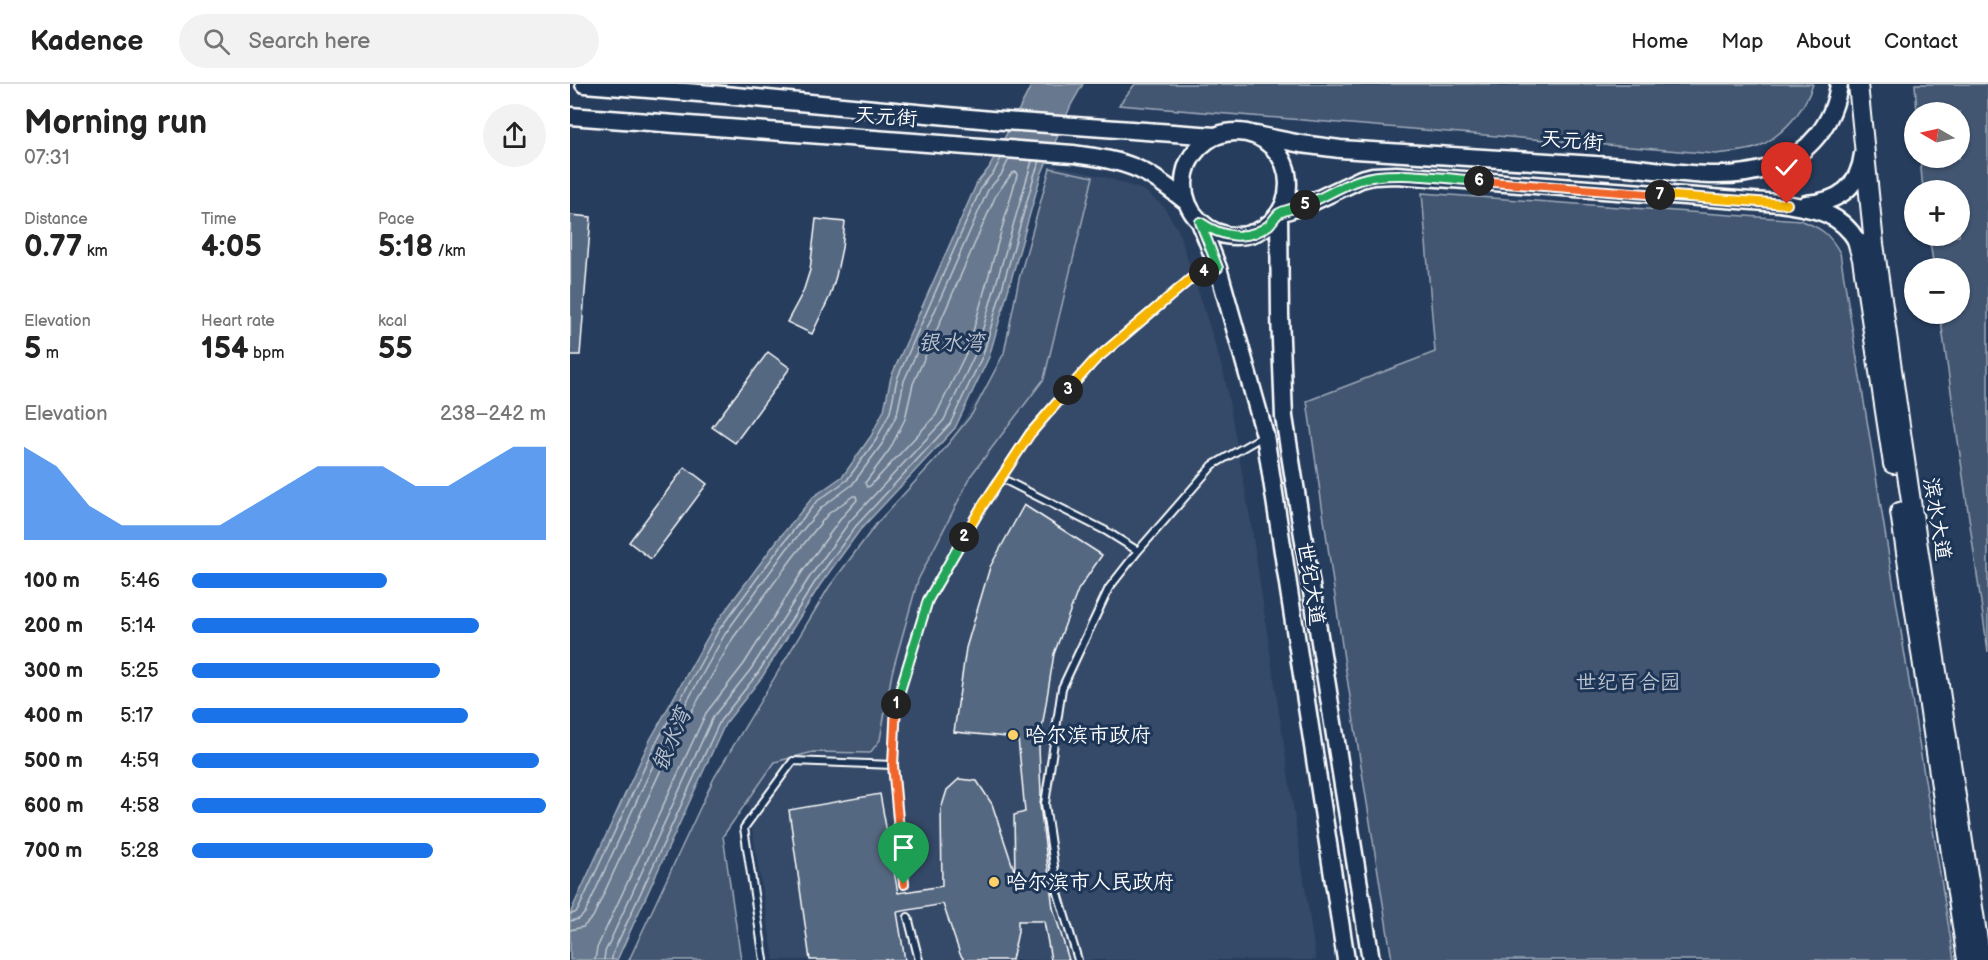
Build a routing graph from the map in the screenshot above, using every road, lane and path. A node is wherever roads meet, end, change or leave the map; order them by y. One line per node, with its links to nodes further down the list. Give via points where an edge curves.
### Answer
1 (584, 84): 6 (main road, 天元街)
2 (1839, 84): 5 (main road, 天元街, via 1834,110 1816,138 1773,167 1737,174 1340,149)
3 (1858, 84): 7 (main road, 滨水大道)
4 (570, 116): 8 (main road, 天元街, via 1073,154 1138,169)
5 (1256, 135): 6 (main road, via 1235,132); 10 (main road, via 1279,154 1286,168 1288,184)
6 (1215, 136): 8 (main road, via 1190,158 1185,173)
7 (1864, 145): 9 (main road, via 1860,172 1844,192 1819,203); 26 (main road, 滨水大道, via 1909,488)
8 (1186, 202): 11 (main road)
9 (1787, 204): 10 (main road, via 1396,175 1360,179 1306,205); 12 (main road, via 1832,215 1850,228)
10 (1279, 213): 11 (main road, via 1269,224 1242,236 1212,231); 24 (main road, 世纪大道, via 1284,417)
11 (1200, 222): 13 (main road, 世纪大道)
12 (1857, 241): 25 (main road, 滨水大道)
13 (1218, 268): 14 (main road, 世纪大道); 15 (lane, via 1194,276 1094,361 1030,434)
14 (1265, 435): 16 (lane, via 1214,465); 23 (main road, 世纪大道)
15 (1001, 478): 16 (lane); 17 (lane, via 928,600 896,703)
16 (1138, 551): 22 (lane, via 1109,588 1062,688 1058,711 1045,804 1058,893)
17 (893, 765): 18 (lane); 20 (lane, via 793,761 744,828)
18 (904, 884)
19 (908, 917): 21 (lane)
20 (764, 960)
21 (919, 960)
22 (1078, 960)
23 (1346, 960)
24 (1371, 960)
25 (1967, 960)
26 (1981, 960)

